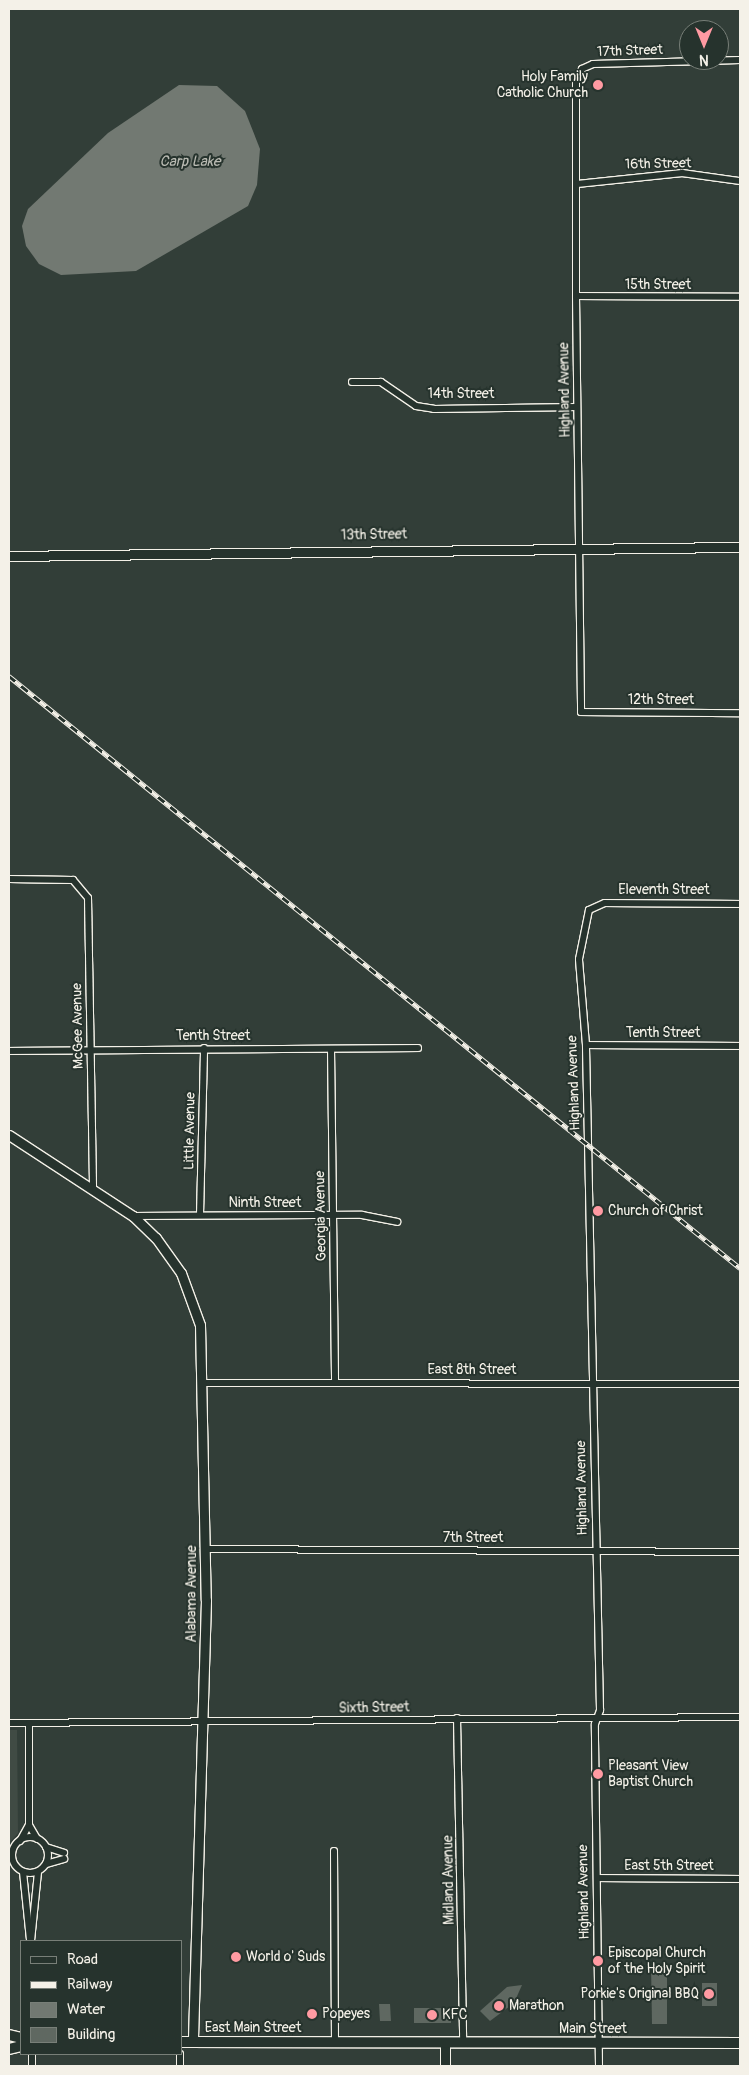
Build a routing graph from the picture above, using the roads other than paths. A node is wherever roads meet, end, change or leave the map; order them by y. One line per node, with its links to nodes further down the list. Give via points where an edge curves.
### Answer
1 (740, 60): 2 (street, 17th Street, via 593,64)
2 (582, 69): 4 (street, Highland Avenue, via 576,81)
3 (740, 181): 4 (street, 16th Street, via 682,173)
4 (577, 184): 5 (street, Highland Avenue)
5 (576, 296): 6 (street, 15th Street); 8 (street, Highland Avenue)
6 (740, 297)
7 (352, 382): 8 (street, 14th Street, via 381,382 416,406 434,409)
8 (577, 407): 10 (street, Highland Avenue)
9 (740, 547): 10 (street, 13th Street)
10 (579, 548): 11 (street, 13th Street); 12 (street, Highland Avenue)
11 (9, 556)
12 (581, 712): 13 (street, 12th Street)
13 (740, 713)
14 (9, 879): 22 (street, McGee Avenue, via 61,878 82,885 88,898)
15 (740, 904): 16 (street, Eleventh Street, via 670,900 605,903)
16 (589, 910): 17 (street, Highland Avenue, via 578,959)
17 (586, 1046): 18 (street, Tenth Street); 32 (street, Highland Avenue)
18 (740, 1046)
19 (204, 1048): 21 (street, Tenth Street); 22 (street, Tenth Street); 26 (street, Little Avenue)
20 (418, 1048): 21 (street, Tenth Street)
21 (331, 1049): 27 (street, Georgia Avenue)
22 (90, 1050): 23 (street, Tenth Street); 25 (street, McGee Avenue)
23 (9, 1051)
24 (9, 1135): 25 (street, Alabama Avenue)
25 (93, 1190): 28 (street, Alabama Avenue)
26 (200, 1215): 27 (street, Ninth Street); 28 (street, Ninth Street)
27 (333, 1215): 29 (street, Ninth Street, via 377,1216); 30 (street, Georgia Avenue)
28 (133, 1216): 31 (street, Alabama Avenue, via 166,1249 188,1287 200,1325)
29 (397, 1222)
30 (335, 1382): 31 (street, East 8th Street); 32 (street, East 8th Street)
31 (204, 1383): 34 (street, Alabama Avenue)
32 (592, 1383): 33 (street, East 8th Street); 35 (street, Highland Avenue)
33 (740, 1384)
34 (206, 1549): 35 (street, 7th Street); 42 (street, Alabama Avenue)
35 (596, 1551): 36 (street, 7th Street); 37 (street, Highland Avenue)
36 (740, 1552)
37 (598, 1717): 38 (street, Sixth Street); 39 (street, Sixth Street); 51 (street, Highland Avenue)
38 (740, 1717)
39 (458, 1718): 42 (street, Sixth Street); 58 (street, Midland Avenue)
40 (9, 1723): 41 (street, Sixth Street)
41 (29, 1723): 42 (street, Sixth Street); 43 (street)
42 (204, 1723): 56 (street, Alabama Avenue)
43 (30, 1825): 44 (street); 45 (street)
44 (37, 1839): 45 (street); 46 (street)
45 (20, 1840): 49 (street, via 12,1856)
46 (46, 1847): 48 (street); 48 (street, via 64,1856)
47 (334, 1851): 57 (street)
48 (46, 1864): 50 (street)
49 (23, 1872): 50 (street); 53 (street)
50 (38, 1872): 54 (street)
51 (597, 1878): 52 (street, East 5th Street); 59 (street, Highland Avenue)
52 (740, 1879)
53 (31, 1940)
54 (31, 1940)
55 (182, 2042): 56 (main road, East Main Street)
56 (193, 2042): 57 (main road, East Main Street)
57 (335, 2042): 60 (main road, East Main Street)
58 (463, 2042): 59 (main road, Main Street); 60 (main road, Main Street)
59 (598, 2042): 61 (main road, Main Street); 63 (street, Highland Avenue)
60 (445, 2043): 62 (street)
61 (740, 2043)
62 (445, 2066)
63 (599, 2066)

